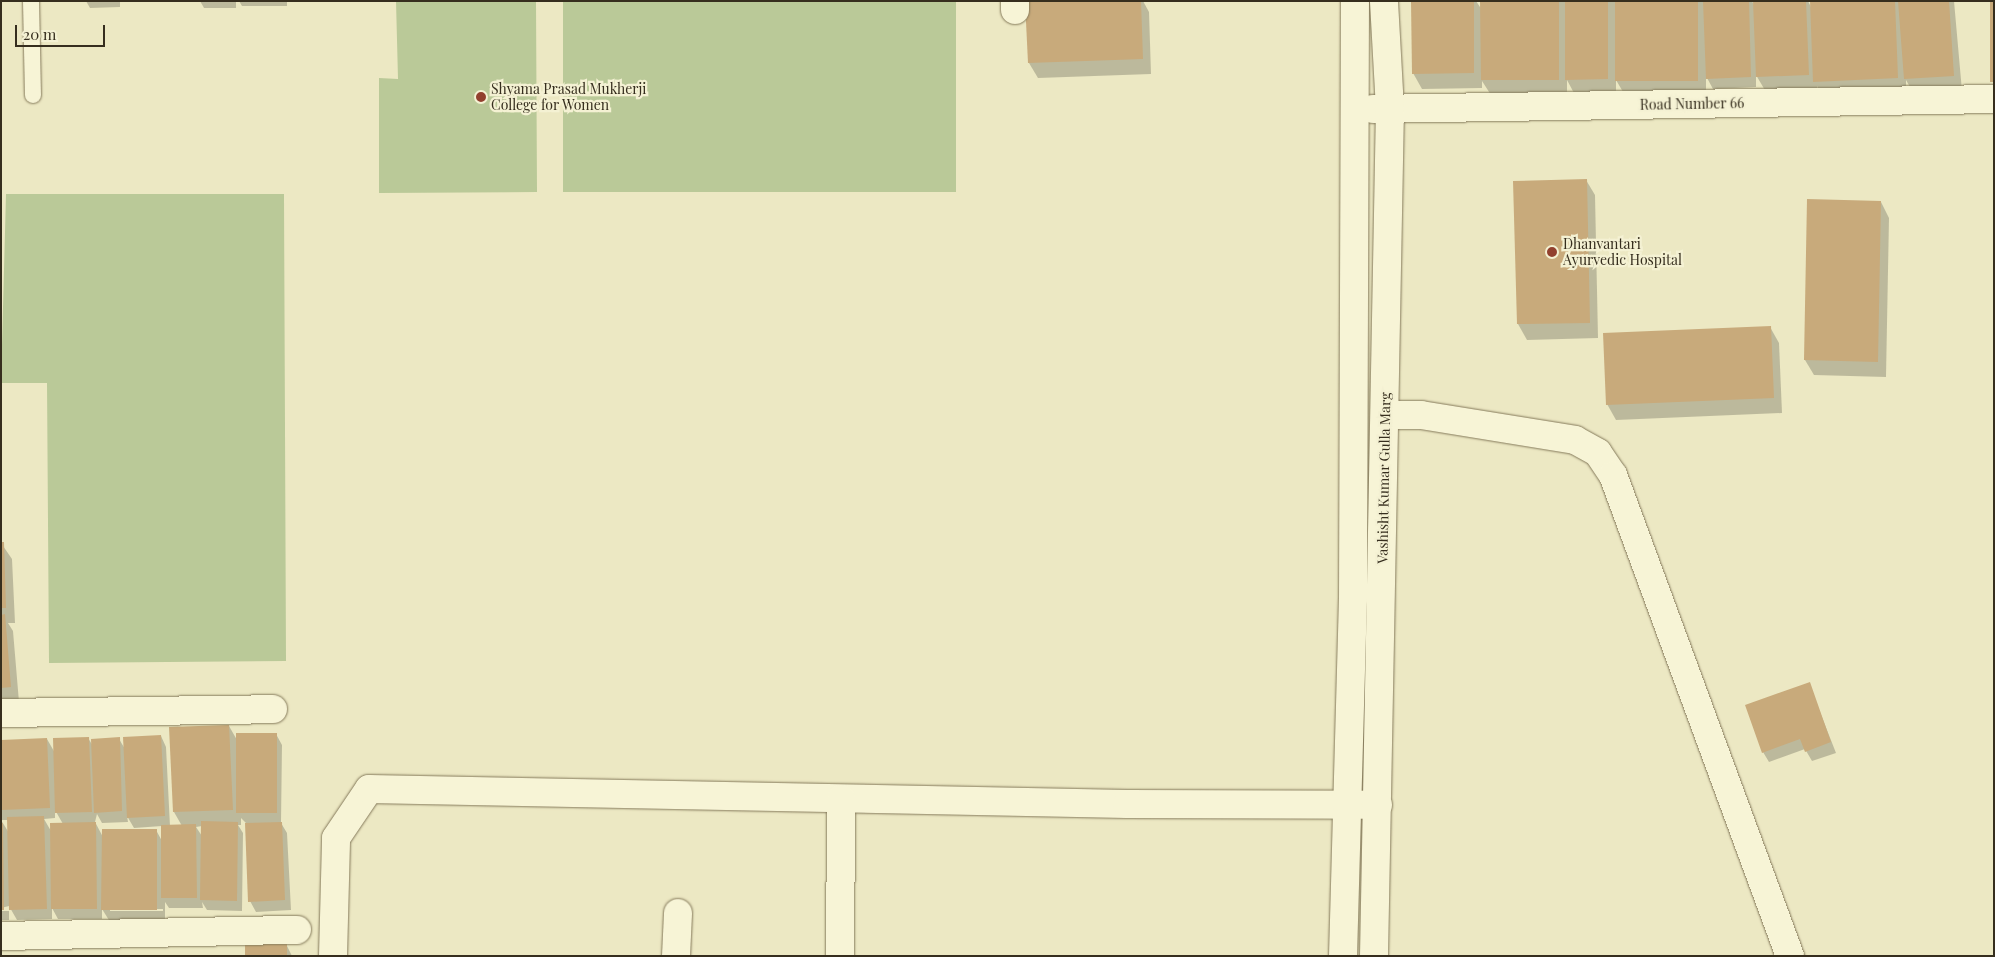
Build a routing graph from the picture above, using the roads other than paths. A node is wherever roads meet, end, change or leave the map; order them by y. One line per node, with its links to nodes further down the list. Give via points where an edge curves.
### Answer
1 (31, 1): 4 (lane)
2 (1355, 1): 6 (street)
3 (1384, 1): 7 (street, Vashisht Kumar Gulla Marg)
4 (33, 95)
5 (1994, 99): 7 (street, Road Number 66)
6 (1355, 109): 7 (street, Road Number 66); 12 (street, via 1353,580)
7 (1390, 109): 8 (street, Vashisht Kumar Gulla Marg)
8 (1385, 415): 13 (street, Vashisht Kumar Gulla Marg); 22 (street, via 1421,414 1575,440 1598,453 1613,475)
9 (273, 709): 10 (street)
10 (1, 712)
11 (841, 799): 12 (street); 17 (street, via 369,789 336,838); 19 (street)
12 (1347, 805): 13 (street); 20 (street)
13 (1378, 805): 21 (street, Vashisht Kumar Gulla Marg)
14 (678, 912): 18 (street)
15 (297, 930): 16 (street)
16 (1, 936)
17 (333, 956)
18 (676, 956)
19 (840, 956)
20 (1343, 956)
21 (1374, 956)
22 (1790, 956)

